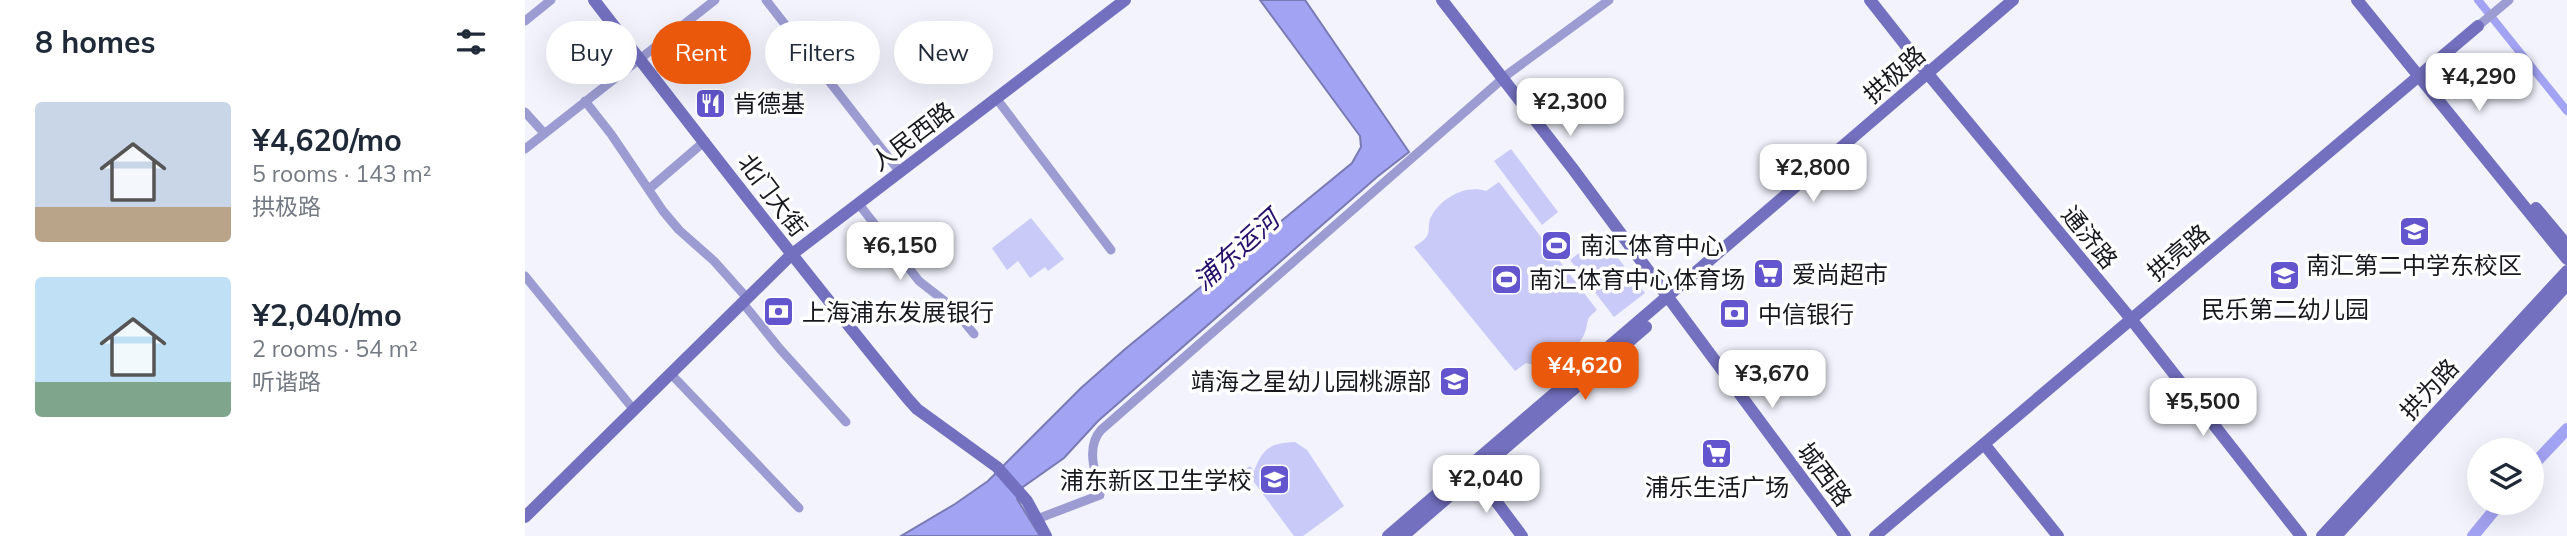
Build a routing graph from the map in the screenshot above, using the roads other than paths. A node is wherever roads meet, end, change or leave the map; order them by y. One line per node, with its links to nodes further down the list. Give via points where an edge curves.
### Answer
1 (551, 0): 14 (street)
2 (594, 0): 16 (street, 北门大街)
3 (715, 0): 16 (street)
4 (766, 0): 26 (street)
5 (1125, 0): 20 (street, 人民西路)
6 (1442, 0): 19 (street, 城西路)
7 (1609, 0): 19 (street)
8 (1870, 0): 18 (street, 通济路)
9 (2013, 0): 18 (street, 拱极路)
10 (2025, 0): 18 (street, 拱极路)
11 (2357, 0): 17 (street)
12 (2367, 0): 17 (street)
13 (2506, 3): 15 (street, 拱亮路)
14 (525, 20)
15 (2478, 26): 17 (street, 拱亮路)
16 (640, 60): 21 (street); 24 (street, 北门大街)
17 (2421, 75): 29 (street); 32 (street); 38 (street, 拱亮路)
18 (1930, 76): 37 (street, 拱极路); 38 (street, 通济路)
19 (1503, 79): 37 (street, 城西路); 47 (street, via 1101,430 1092,453 1100,495)
20 (996, 98): 26 (street, 人民西路); 30 (street)
21 (585, 101): 23 (street); 27 (street)
22 (525, 112): 23 (street)
23 (544, 133): 25 (street)
24 (705, 141): 27 (street); 31 (street, 北门大街)
25 (525, 149)
26 (899, 171): 28 (street, 人民西路)
27 (649, 189): 36 (street, via 679,230 714,261)
28 (858, 203): 31 (street, 人民西路); 39 (street, via 919,281 951,306)
29 (2567, 245)
30 (1111, 250)
31 (791, 255): 36 (street, 人民西路); 47 (street, 北门大街, via 914,406 997,467)
32 (2567, 259)
33 (2567, 271): 56 (street, 拱为路)
34 (525, 276): 41 (street)
35 (2567, 285): 57 (street, 拱为路)
36 (745, 300): 40 (street, 人民西路); 42 (street, via 780,349)
37 (1669, 301): 44 (street, 拱极路); 52 (street, 城西路)
38 (2131, 319): 43 (street, 拱亮路); 55 (street, 通济路)
39 (974, 334)
40 (671, 374): 41 (street, 人民西路); 45 (street)
41 (634, 410): 46 (street, 人民西路)
42 (846, 422)
43 (1984, 444): 53 (street, 拱亮路); 54 (street)
44 (1473, 469): 49 (street, 拱极路); 50 (street, 拱极路); 51 (street)
45 (799, 508)
46 (525, 517)
47 (1037, 519): 48 (street, 北门大街)
48 (1046, 536)
49 (1388, 536)
50 (1403, 536)
51 (1522, 536)
52 (1845, 536)
53 (1875, 536)
54 (2058, 536)
55 (2301, 536)
56 (2322, 536)
57 (2336, 536)

